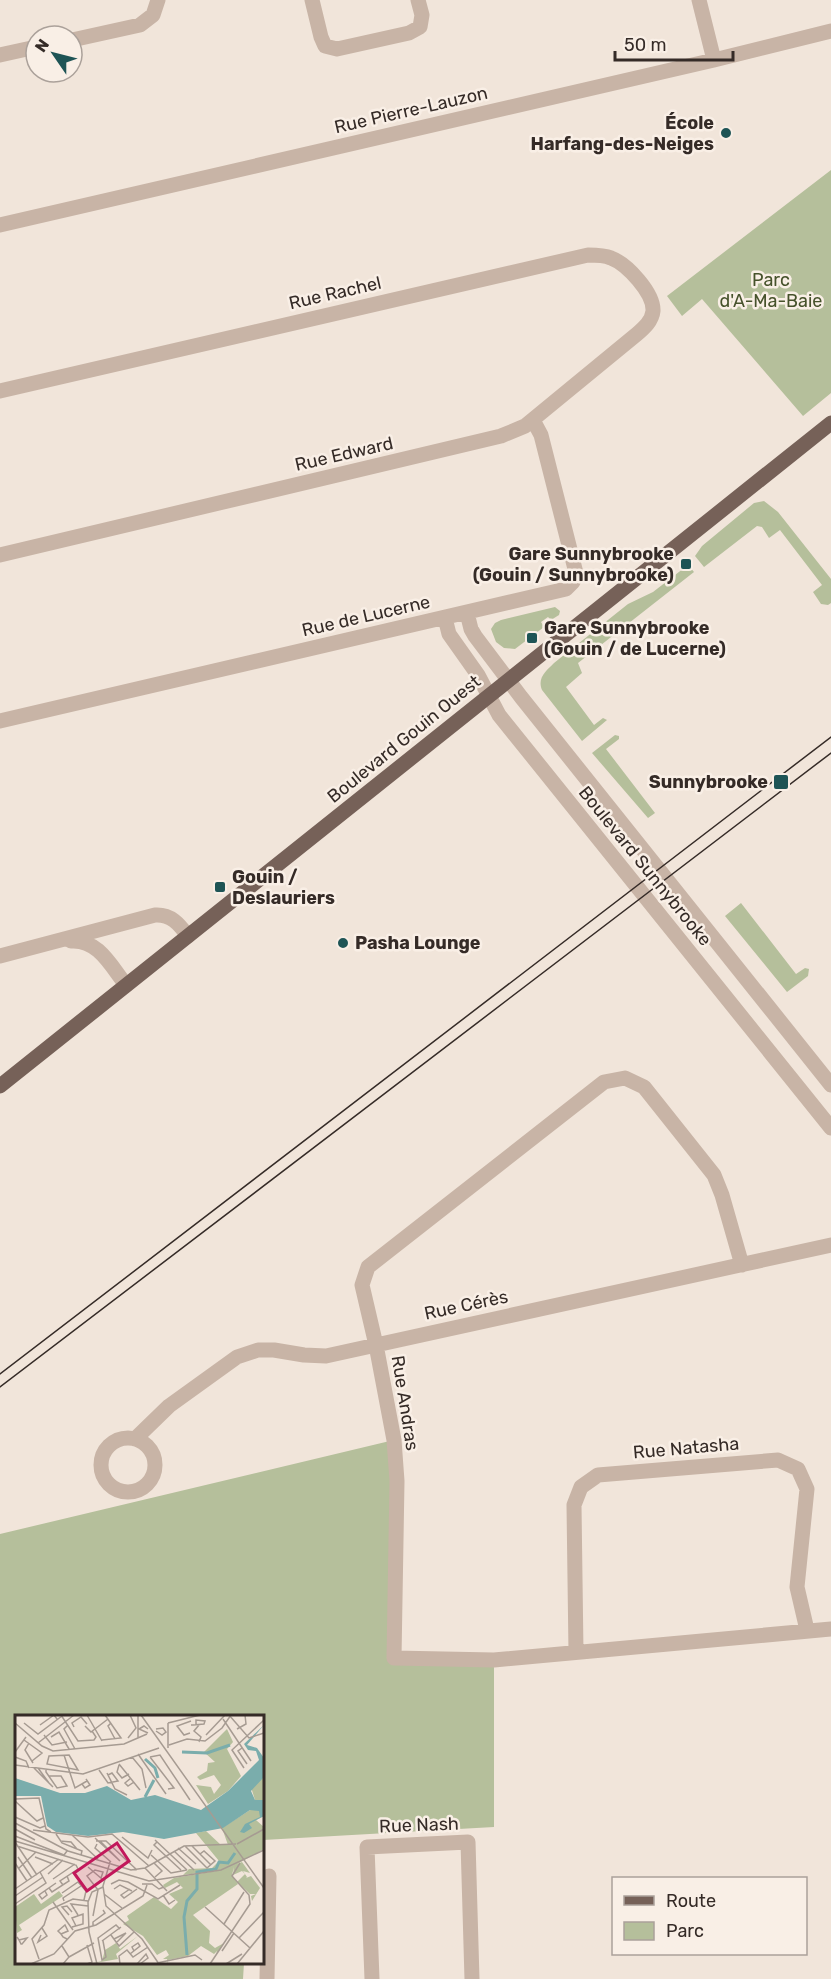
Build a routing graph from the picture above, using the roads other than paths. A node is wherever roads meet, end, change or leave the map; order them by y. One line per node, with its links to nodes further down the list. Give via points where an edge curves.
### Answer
1 (158, 0): 6 (street, via 153,15 140,25)
2 (312, 0): 3 (street, via 325,46 337,49 420,27)
3 (418, 0)
4 (699, 0): 9 (street)
5 (831, 31): 9 (street, Rue Pierre-Lauzon)
6 (84, 37)
7 (24, 50): 8 (street)
8 (0, 55)
9 (714, 60): 10 (street, Rue Pierre-Lauzon)
10 (0, 225)
11 (653, 310): 12 (street, Rue Rachel, via 647,291 626,267 608,256 588,255); 13 (street, Rue Edward, via 637,334)
12 (0, 391)
13 (533, 420): 15 (street, Rue Edward, via 513,432 487,440); 16 (street, Rue de Lucerne, via 541,435 557,495 575,578 558,592)
14 (831, 423): 18 (main road, Boulevard Gouin Ouest)
15 (0, 555)
16 (467, 613): 17 (street, Rue de Lucerne); 18 (street, Boulevard Sunnybrooke, via 475,636)
17 (445, 618): 19 (street, Boulevard Sunnybrooke, via 449,634); 20 (street, Rue de Lucerne)
18 (509, 681): 19 (main road, Boulevard Gouin Ouest); 25 (street, Boulevard Sunnybrooke)
19 (489, 696): 21 (main road, Boulevard Gouin Ouest); 27 (street, Boulevard Sunnybrooke, via 499,715 553,784)
20 (0, 721)
21 (188, 936): 22 (street, via 175,920 155,915); 24 (main road, Boulevard Gouin Ouest)
22 (53, 943): 23 (street); 24 (street, via 80,940 91,944)
23 (0, 956)
24 (126, 985): 26 (main road, Boulevard Gouin Ouest)
25 (831, 1085)
26 (0, 1086)
27 (831, 1128)
28 (831, 1245): 29 (street, Rue Cérès)
29 (742, 1265): 30 (street, Rue Cérès); 30 (street, Rue Andras, via 714,1175 644,1087 624,1078 604,1082 368,1268 362,1285)
30 (376, 1345): 31 (street, Rue Cérès, via 326,1356 258,1350 237,1357 169,1406); 34 (street, Rue Andras, via 394,1440 397,1481 394,1658 494,1660)
31 (135, 1439)
32 (831, 1629): 33 (street, Rue Andras)
33 (807, 1630): 34 (street, Rue Andras); 34 (street, Rue Natasha, via 797,1587 807,1489 798,1469 778,1460 598,1475 581,1487 574,1505)
34 (576, 1652)
35 (269, 1876): 36 (street)
36 (267, 1979)
37 (372, 1979): 38 (street, Rue Nash, via 368,1847 468,1842)
38 (472, 1979)

